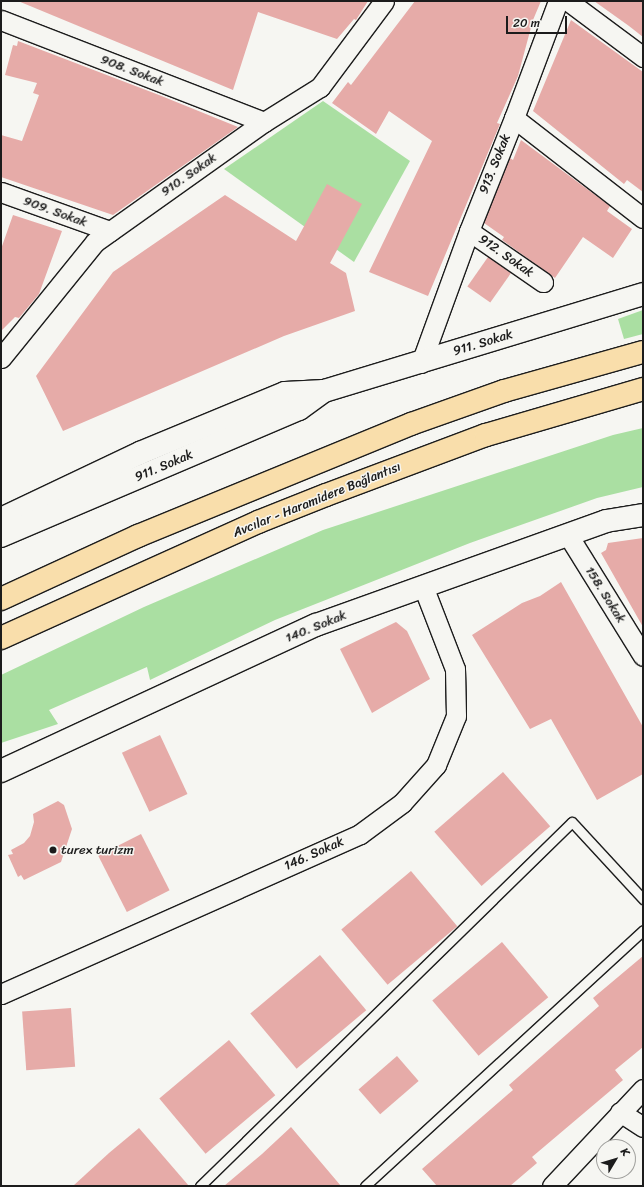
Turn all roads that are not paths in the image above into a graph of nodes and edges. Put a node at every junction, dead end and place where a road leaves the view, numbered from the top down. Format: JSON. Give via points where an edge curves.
{"nodes":[{"id":1,"x":384,"y":1,"type":"edge"},
{"id":2,"x":558,"y":1,"type":"edge"},
{"id":3,"x":568,"y":1,"type":"edge"},
{"id":4,"x":1,"y":20,"type":"edge"},
{"id":5,"x":643,"y":57,"type":"edge"},
{"id":6,"x":514,"y":118,"type":"junction"},
{"id":7,"x":264,"y":122,"type":"junction"},
{"id":8,"x":1,"y":192,"type":"edge"},
{"id":9,"x":643,"y":218,"type":"edge"},
{"id":10,"x":469,"y":231,"type":"junction"},
{"id":11,"x":110,"y":232,"type":"junction"},
{"id":12,"x":543,"y":282,"type":"dead end"},
{"id":13,"x":643,"y":294,"type":"edge"},
{"id":14,"x":643,"y":352,"type":"edge"},
{"id":15,"x":1,"y":358,"type":"edge"},
{"id":16,"x":421,"y":363,"type":"junction"},
{"id":17,"x":643,"y":389,"type":"edge"},
{"id":18,"x":324,"y":391,"type":"junction"},
{"id":19,"x":6,"y":515,"type":"edge"},
{"id":20,"x":643,"y":515,"type":"edge"},
{"id":21,"x":568,"y":535,"type":"junction"},
{"id":22,"x":1,"y":536,"type":"edge"},
{"id":23,"x":424,"y":586,"type":"junction"},
{"id":24,"x":1,"y":599,"type":"edge"},
{"id":25,"x":1,"y":638,"type":"edge"},
{"id":26,"x":643,"y":656,"type":"edge"},
{"id":27,"x":1,"y":771,"type":"edge"},
{"id":28,"x":643,"y":899,"type":"edge"},
{"id":29,"x":643,"y":930,"type":"edge"},
{"id":30,"x":1,"y":994,"type":"edge"},
{"id":31,"x":643,"y":1089,"type":"edge"},
{"id":32,"x":620,"y":1112,"type":"junction"},
{"id":33,"x":643,"y":1127,"type":"edge"},
{"id":34,"x":200,"y":1186,"type":"edge"},
{"id":35,"x":365,"y":1186,"type":"edge"},
{"id":36,"x":552,"y":1186,"type":"edge"}],
"edges":[{"from":1,"to":7,"type":"street","name":"910. Sokak","via":[[320,88]]},
{"from":2,"to":6,"type":"street"},
{"from":3,"to":5,"type":"street"},
{"from":4,"to":7,"type":"street","name":"908. Sokak"},
{"from":6,"to":9,"type":"street","name":"913. Sokak"},
{"from":6,"to":10,"type":"street","name":"913. Sokak"},
{"from":7,"to":11,"type":"street","name":"910. Sokak"},
{"from":8,"to":11,"type":"street","name":"909. Sokak"},
{"from":10,"to":12,"type":"street","name":"912. Sokak"},
{"from":10,"to":16,"type":"street","name":"913. Sokak"},
{"from":11,"to":15,"type":"street","name":"910. Sokak","via":[[95,242]]},
{"from":13,"to":16,"type":"street","name":"911. Sokak"},
{"from":14,"to":24,"type":"highway","via":[[504,391],[411,424],[138,536]]},
{"from":16,"to":18,"type":"street","name":"911. Sokak"},
{"from":17,"to":25,"type":"highway","name":"Avcılar - Haramidere Bağlantısı","via":[[486,435],[326,495],[236,532]]},
{"from":18,"to":19,"type":"street","name":"911. Sokak","via":[[285,393],[140,453]]},
{"from":18,"to":22,"type":"street","name":"911. Sokak","via":[[299,409]]},
{"from":20,"to":21,"type":"street","name":"140. Sokak","via":[[606,521]]},
{"from":21,"to":23,"type":"street","name":"140. Sokak"},
{"from":21,"to":26,"type":"street","name":"158. Sokak"},
{"from":23,"to":27,"type":"street","name":"140. Sokak","via":[[316,625]]},
{"from":23,"to":30,"type":"street","name":"146. Sokak","via":[[455,669],[456,716],[436,765],[402,803],[360,834]]},
{"from":28,"to":34,"type":"lane","via":[[572,822]]},
{"from":29,"to":35,"type":"lane"},
{"from":31,"to":32,"type":"street"},
{"from":32,"to":33,"type":"street"},
{"from":32,"to":36,"type":"street"}]}
